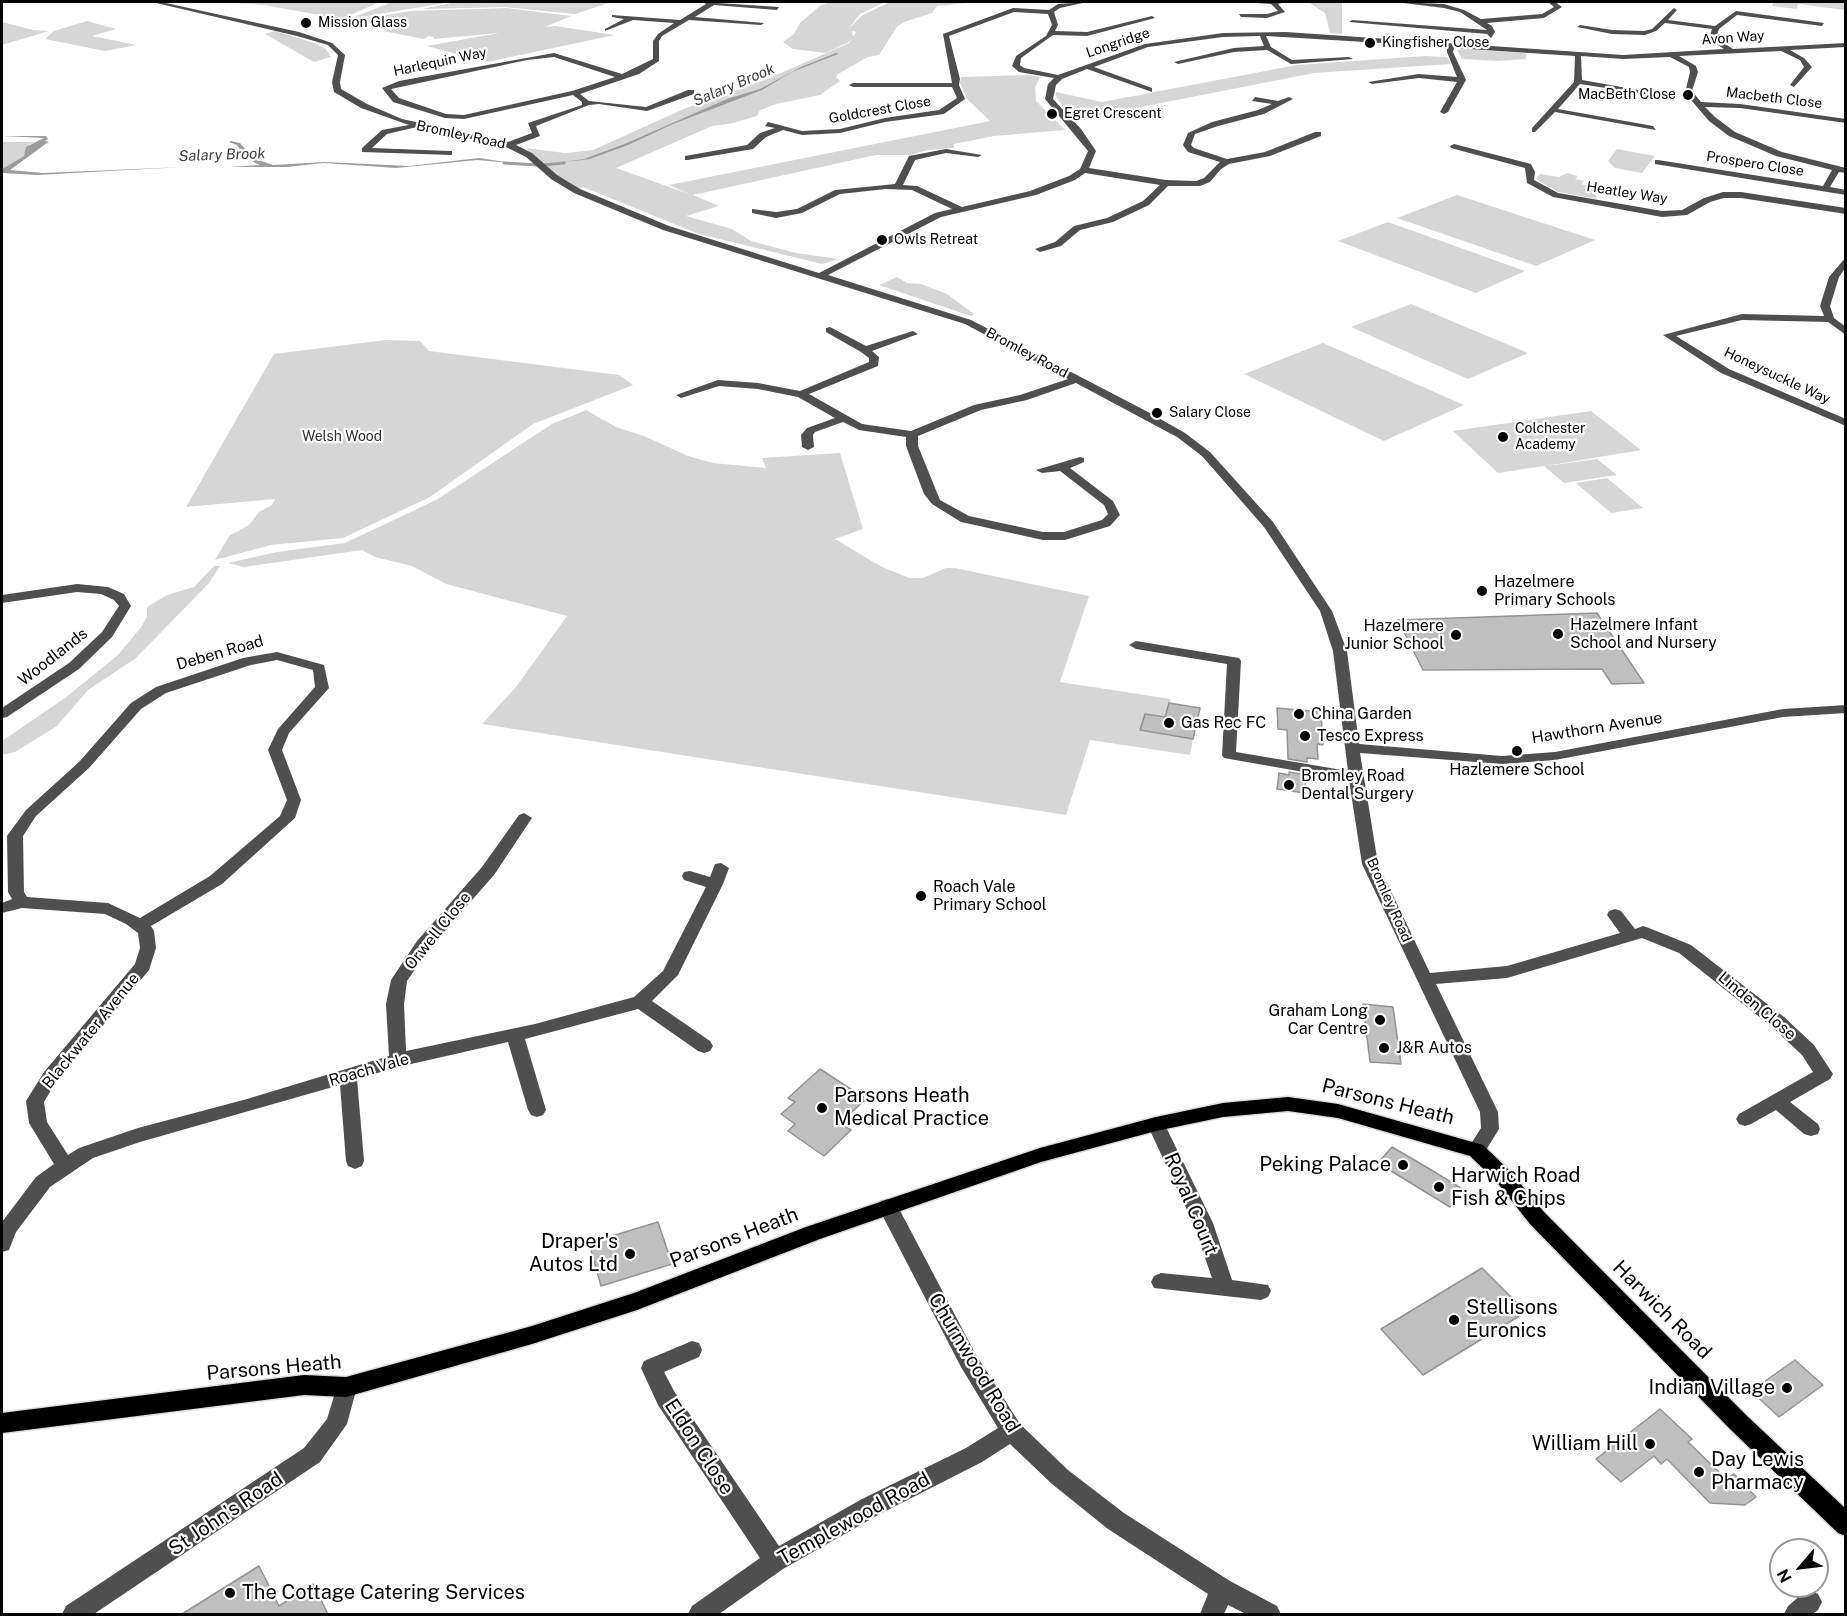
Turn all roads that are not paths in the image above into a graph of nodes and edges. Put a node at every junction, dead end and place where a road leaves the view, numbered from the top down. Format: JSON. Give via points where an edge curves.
{"nodes":[{"id":1,"x":155,"y":2,"type":"edge"},
{"id":2,"x":704,"y":2,"type":"edge"},
{"id":3,"x":714,"y":2,"type":"edge"},
{"id":4,"x":1084,"y":2,"type":"edge"},
{"id":5,"x":1243,"y":2,"type":"edge"},
{"id":6,"x":1283,"y":2,"type":"edge"},
{"id":7,"x":1398,"y":2,"type":"edge"},
{"id":8,"x":1551,"y":2,"type":"edge"},
{"id":9,"x":1274,"y":3,"type":"junction"},
{"id":10,"x":777,"y":8,"type":"dead end"},
{"id":11,"x":1674,"y":10,"type":"dead end"},
{"id":12,"x":1051,"y":12,"type":"junction"},
{"id":13,"x":1241,"y":15,"type":"dead end"},
{"id":14,"x":614,"y":16,"type":"dead end"},
{"id":15,"x":632,"y":17,"type":"junction"},
{"id":16,"x":1152,"y":18,"type":"dead end"},
{"id":17,"x":684,"y":20,"type":"junction"},
{"id":18,"x":1483,"y":21,"type":"junction"},
{"id":19,"x":1664,"y":21,"type":"junction"},
{"id":20,"x":761,"y":22,"type":"dead end"},
{"id":21,"x":1352,"y":22,"type":"dead end"},
{"id":22,"x":1822,"y":24,"type":"dead end"},
{"id":23,"x":1580,"y":27,"type":"dead end"},
{"id":24,"x":1716,"y":28,"type":"junction"},
{"id":25,"x":608,"y":30,"type":"dead end"},
{"id":26,"x":1492,"y":32,"type":"junction"},
{"id":27,"x":1052,"y":33,"type":"junction"},
{"id":28,"x":1262,"y":34,"type":"junction"},
{"id":29,"x":1451,"y":44,"type":"junction"},
{"id":30,"x":1845,"y":45,"type":"edge"},
{"id":31,"x":1488,"y":47,"type":"junction"},
{"id":32,"x":1779,"y":47,"type":"junction"},
{"id":33,"x":1268,"y":48,"type":"junction"},
{"id":34,"x":1730,"y":50,"type":"junction"},
{"id":35,"x":1578,"y":55,"type":"junction"},
{"id":36,"x":1672,"y":55,"type":"junction"},
{"id":37,"x":1623,"y":57,"type":"joint"},
{"id":38,"x":1349,"y":59,"type":"dead end"},
{"id":39,"x":1178,"y":62,"type":"dead end"},
{"id":40,"x":1291,"y":62,"type":"junction"},
{"id":41,"x":1279,"y":65,"type":"dead end"},
{"id":42,"x":1088,"y":67,"type":"junction"},
{"id":43,"x":623,"y":77,"type":"junction"},
{"id":44,"x":1059,"y":77,"type":"junction"},
{"id":45,"x":1394,"y":79,"type":"junction"},
{"id":46,"x":1462,"y":80,"type":"junction"},
{"id":47,"x":1372,"y":82,"type":"dead end"},
{"id":48,"x":1578,"y":82,"type":"junction"},
{"id":49,"x":955,"y":85,"type":"junction"},
{"id":50,"x":848,"y":86,"type":"dead end"},
{"id":51,"x":1403,"y":86,"type":"dead end"},
{"id":52,"x":1794,"y":86,"type":"dead end"},
{"id":53,"x":691,"y":92,"type":"dead end"},
{"id":54,"x":1135,"y":92,"type":"dead end"},
{"id":55,"x":574,"y":93,"type":"junction"},
{"id":56,"x":1657,"y":94,"type":"dead end"},
{"id":57,"x":1255,"y":99,"type":"dead end"},
{"id":58,"x":1289,"y":99,"type":"dead end"},
{"id":59,"x":587,"y":103,"type":"junction"},
{"id":60,"x":1277,"y":103,"type":"junction"},
{"id":61,"x":1699,"y":104,"type":"junction"},
{"id":62,"x":1554,"y":110,"type":"junction"},
{"id":63,"x":1444,"y":112,"type":"dead end"},
{"id":64,"x":1612,"y":112,"type":"dead end"},
{"id":65,"x":1605,"y":118,"type":"junction"},
{"id":66,"x":1845,"y":121,"type":"edge"},
{"id":67,"x":768,"y":124,"type":"dead end"},
{"id":68,"x":419,"y":126,"type":"junction"},
{"id":69,"x":782,"y":128,"type":"junction"},
{"id":70,"x":1653,"y":128,"type":"dead end"},
{"id":71,"x":1534,"y":130,"type":"dead end"},
{"id":72,"x":1317,"y":134,"type":"dead end"},
{"id":73,"x":509,"y":145,"type":"junction"},
{"id":74,"x":1454,"y":146,"type":"dead end"},
{"id":75,"x":449,"y":153,"type":"dead end"},
{"id":76,"x":978,"y":155,"type":"dead end"},
{"id":77,"x":688,"y":158,"type":"dead end"},
{"id":78,"x":1227,"y":162,"type":"junction"},
{"id":79,"x":1658,"y":162,"type":"dead end"},
{"id":80,"x":1084,"y":170,"type":"junction"},
{"id":81,"x":1841,"y":170,"type":"edge"},
{"id":82,"x":1167,"y":183,"type":"junction"},
{"id":83,"x":898,"y":186,"type":"junction"},
{"id":84,"x":1825,"y":189,"type":"junction"},
{"id":85,"x":1845,"y":193,"type":"edge"},
{"id":86,"x":959,"y":208,"type":"junction"},
{"id":87,"x":755,"y":211,"type":"dead end"},
{"id":88,"x":1845,"y":211,"type":"edge"},
{"id":89,"x":1040,"y":249,"type":"dead end"},
{"id":90,"x":1845,"y":261,"type":"edge"},
{"id":91,"x":819,"y":276,"type":"junction"},
{"id":92,"x":1830,"y":319,"type":"junction"},
{"id":93,"x":830,"y":330,"type":"dead end"},
{"id":94,"x":1845,"y":332,"type":"edge"},
{"id":95,"x":913,"y":334,"type":"dead end"},
{"id":96,"x":865,"y":350,"type":"junction"},
{"id":97,"x":1077,"y":379,"type":"junction"},
{"id":98,"x":681,"y":394,"type":"dead end"},
{"id":99,"x":801,"y":394,"type":"junction"},
{"id":100,"x":844,"y":418,"type":"junction"},
{"id":101,"x":1845,"y":423,"type":"edge"},
{"id":102,"x":912,"y":434,"type":"junction"},
{"id":103,"x":808,"y":447,"type":"dead end"},
{"id":104,"x":1080,"y":460,"type":"dead end"},
{"id":105,"x":1062,"y":466,"type":"junction"},
{"id":106,"x":1042,"y":471,"type":"dead end"},
{"id":107,"x":2,"y":599,"type":"edge"},
{"id":108,"x":1136,"y":645,"type":"dead end"},
{"id":109,"x":1845,"y":709,"type":"edge"},
{"id":110,"x":2,"y":714,"type":"edge"},
{"id":111,"x":1352,"y":748,"type":"junction"},
{"id":112,"x":1356,"y":777,"type":"junction"},
{"id":113,"x":524,"y":818,"type":"dead end"},
{"id":114,"x":690,"y":876,"type":"dead end"},
{"id":115,"x":22,"y":902,"type":"junction"},
{"id":116,"x":2,"y":908,"type":"edge"},
{"id":117,"x":1615,"y":915,"type":"dead end"},
{"id":118,"x":140,"y":925,"type":"junction"},
{"id":119,"x":1630,"y":935,"type":"junction"},
{"id":120,"x":1426,"y":979,"type":"junction"},
{"id":121,"x":640,"y":1002,"type":"junction"},
{"id":122,"x":516,"y":1035,"type":"junction"},
{"id":123,"x":704,"y":1046,"type":"dead end"},
{"id":124,"x":398,"y":1060,"type":"junction"},
{"id":125,"x":348,"y":1075,"type":"junction"},
{"id":126,"x":1778,"y":1102,"type":"junction"},
{"id":127,"x":537,"y":1110,"type":"dead end"},
{"id":128,"x":1745,"y":1119,"type":"dead end"},
{"id":129,"x":1156,"y":1124,"type":"junction"},
{"id":130,"x":1811,"y":1129,"type":"dead end"},
{"id":131,"x":1476,"y":1150,"type":"junction"},
{"id":132,"x":355,"y":1161,"type":"dead end"},
{"id":133,"x":66,"y":1167,"type":"junction"},
{"id":134,"x":888,"y":1207,"type":"junction"},
{"id":135,"x":2,"y":1244,"type":"edge"},
{"id":136,"x":1161,"y":1282,"type":"dead end"},
{"id":137,"x":1224,"y":1285,"type":"junction"},
{"id":138,"x":1261,"y":1291,"type":"dead end"},
{"id":139,"x":692,"y":1350,"type":"dead end"},
{"id":140,"x":346,"y":1387,"type":"junction"},
{"id":141,"x":2,"y":1423,"type":"edge"},
{"id":142,"x":1012,"y":1431,"type":"junction"},
{"id":143,"x":1845,"y":1525,"type":"edge"},
{"id":144,"x":775,"y":1561,"type":"junction"},
{"id":145,"x":1222,"y":1589,"type":"junction"},
{"id":146,"x":74,"y":1614,"type":"edge"},
{"id":147,"x":700,"y":1614,"type":"edge"},
{"id":148,"x":1212,"y":1614,"type":"edge"},
{"id":149,"x":1269,"y":1614,"type":"edge"}],
"edges":[{"from":1,"to":68,"type":"street","name":"Bromley Road","via":[[330,44],[342,55],[335,86],[340,93],[385,116]]},
{"from":2,"to":3,"type":"street"},
{"from":3,"to":10,"type":"street"},
{"from":3,"to":17,"type":"street"},
{"from":4,"to":12,"type":"street","via":[[1058,6]]},
{"from":5,"to":9,"type":"street"},
{"from":6,"to":9,"type":"street"},
{"from":7,"to":18,"type":"street","via":[[1444,6]]},
{"from":8,"to":18,"type":"street","via":[[1559,7],[1544,16]]},
{"from":9,"to":13,"type":"street","via":[[1282,12]]},
{"from":11,"to":19,"type":"street"},
{"from":12,"to":27,"type":"street","via":[[1055,25]]},
{"from":12,"to":49,"type":"street","name":"Goldcrest Close","via":[[1013,10],[945,34]]},
{"from":14,"to":15,"type":"street"},
{"from":15,"to":17,"type":"street"},
{"from":15,"to":25,"type":"street"},
{"from":16,"to":27,"type":"street","via":[[1087,34]]},
{"from":17,"to":20,"type":"street"},
{"from":17,"to":43,"type":"street","via":[[656,41],[657,60]]},
{"from":18,"to":26,"type":"street"},
{"from":19,"to":23,"type":"street","via":[[1654,30],[1631,34]]},
{"from":19,"to":24,"type":"street"},
{"from":21,"to":26,"type":"street"},
{"from":22,"to":24,"type":"street","via":[[1736,13]]},
{"from":24,"to":34,"type":"street","via":[[1712,39]]},
{"from":26,"to":31,"type":"street"},
{"from":27,"to":44,"type":"street","via":[[1018,57],[1016,66]]},
{"from":28,"to":29,"type":"street","name":"Longridge"},
{"from":28,"to":33,"type":"street"},
{"from":28,"to":42,"type":"street","name":"Longridge","via":[[1147,45]]},
{"from":29,"to":31,"type":"street","name":"Longridge"},
{"from":29,"to":46,"type":"street","via":[[1450,52]]},
{"from":30,"to":32,"type":"street","name":"Avon Way"},
{"from":31,"to":35,"type":"street","name":"Longridge"},
{"from":32,"to":34,"type":"street","name":"Avon Way"},
{"from":32,"to":52,"type":"street","via":[[1802,59],[1808,67]]},
{"from":33,"to":39,"type":"street","via":[[1234,50]]},
{"from":33,"to":40,"type":"street"},
{"from":34,"to":36,"type":"street","name":"Avon Way"},
{"from":35,"to":37,"type":"street","name":"Longridge"},
{"from":35,"to":48,"type":"street"},
{"from":36,"to":37,"type":"street","name":"Avon Way"},
{"from":36,"to":61,"type":"street","via":[[1692,66],[1688,91]]},
{"from":38,"to":40,"type":"street"},
{"from":40,"to":41,"type":"street"},
{"from":42,"to":44,"type":"street","name":"Longridge"},
{"from":42,"to":54,"type":"street","via":[[1153,89]]},
{"from":43,"to":55,"type":"street"},
{"from":43,"to":55,"type":"street","name":"Harlequin Way","via":[[554,55],[386,88],[396,100],[445,116],[464,117]]},
{"from":44,"to":80,"type":"street","via":[[1052,84],[1049,99],[1092,151]]},
{"from":45,"to":46,"type":"street","via":[[1419,76]]},
{"from":45,"to":47,"type":"street"},
{"from":45,"to":51,"type":"street"},
{"from":46,"to":63,"type":"street"},
{"from":48,"to":56,"type":"street"},
{"from":48,"to":62,"type":"street"},
{"from":49,"to":50,"type":"street"},
{"from":49,"to":69,"type":"street","name":"Goldcrest Close","via":[[961,99],[941,112],[840,131],[802,134]]},
{"from":53,"to":59,"type":"street","via":[[647,110]]},
{"from":55,"to":59,"type":"street"},
{"from":57,"to":60,"type":"street"},
{"from":58,"to":60,"type":"street"},
{"from":59,"to":73,"type":"street","via":[[531,125],[537,134]]},
{"from":60,"to":78,"type":"street","via":[[1253,115],[1200,128],[1188,139],[1191,150]]},
{"from":61,"to":66,"type":"street","name":"Macbeth Close"},
{"from":61,"to":81,"type":"street","via":[[1732,134],[1752,145]]},
{"from":62,"to":65,"type":"street"},
{"from":62,"to":71,"type":"street"},
{"from":64,"to":65,"type":"street"},
{"from":65,"to":70,"type":"street"},
{"from":67,"to":69,"type":"street","name":"Goldcrest Close"},
{"from":68,"to":73,"type":"street","name":"Bromley Road"},
{"from":68,"to":75,"type":"street","via":[[385,132],[365,150]]},
{"from":69,"to":77,"type":"street","via":[[763,135],[750,147]]},
{"from":72,"to":78,"type":"street","via":[[1267,153]]},
{"from":73,"to":91,"type":"street","name":"Bromley Road","via":[[529,155],[561,182],[608,204],[714,245]]},
{"from":74,"to":88,"type":"street","name":"Heatley Way","via":[[1528,166],[1532,172],[1530,181],[1556,195],[1662,214],[1684,213],[1723,195]]},
{"from":76,"to":83,"type":"street","via":[[946,151],[912,158]]},
{"from":78,"to":82,"type":"street","via":[[1204,182]]},
{"from":79,"to":84,"type":"street","name":"Prospero Close"},
{"from":80,"to":82,"type":"street"},
{"from":80,"to":86,"type":"street","via":[[1033,193]]},
{"from":81,"to":84,"type":"street","name":"Prospero Close"},
{"from":82,"to":89,"type":"street","via":[[1146,203],[1110,220],[1077,228],[1058,244]]},
{"from":83,"to":86,"type":"street"},
{"from":83,"to":87,"type":"street","via":[[838,192],[774,218]]},
{"from":84,"to":85,"type":"street"},
{"from":86,"to":91,"type":"street"},
{"from":90,"to":92,"type":"street","via":[[1828,290],[1825,306]]},
{"from":91,"to":97,"type":"street","name":"Bromley Road","via":[[952,315]]},
{"from":92,"to":94,"type":"street"},
{"from":92,"to":101,"type":"street","name":"Honeysuckle Way","via":[[1742,316],[1668,335],[1725,371]]},
{"from":93,"to":96,"type":"street"},
{"from":95,"to":96,"type":"street"},
{"from":96,"to":99,"type":"street","via":[[874,357],[874,364]]},
{"from":97,"to":102,"type":"street","via":[[1023,398],[978,407]]},
{"from":97,"to":111,"type":"street","name":"Bromley Road","via":[[1194,444],[1227,475],[1269,525],[1329,621],[1340,651]]},
{"from":98,"to":99,"type":"street","via":[[718,383]]},
{"from":99,"to":100,"type":"street"},
{"from":100,"to":102,"type":"street","via":[[859,427]]},
{"from":100,"to":103,"type":"street","via":[[811,430],[807,435]]},
{"from":102,"to":105,"type":"street","via":[[912,446],[936,502],[965,519],[999,528],[1065,536],[1106,523],[1114,515],[1109,503]]},
{"from":104,"to":105,"type":"street"},
{"from":105,"to":106,"type":"street"},
{"from":107,"to":110,"type":"street","name":"Woodlands","via":[[77,588],[104,590],[119,597],[125,606],[107,634],[74,666]]},
{"from":108,"to":112,"type":"street","via":[[1234,661],[1229,755]]},
{"from":109,"to":111,"type":"street","name":"Hawthorn Avenue","via":[[1783,713],[1555,756],[1502,760]]},
{"from":111,"to":112,"type":"street","name":"Bromley Road"},
{"from":112,"to":120,"type":"street","name":"Bromley Road","via":[[1370,864]]},
{"from":113,"to":124,"type":"street","name":"Orwell Close","via":[[488,871],[423,945],[399,980],[395,1004]]},
{"from":114,"to":121,"type":"street","name":"Roach Vale","via":[[718,876],[669,975]]},
{"from":115,"to":116,"type":"street"},
{"from":115,"to":118,"type":"street","via":[[108,909]]},
{"from":115,"to":118,"type":"street","name":"Deben Road","via":[[16,892],[15,836],[31,813],[84,765],[136,706],[161,690],[248,661],[277,656],[318,668],[322,688],[283,732],[275,750],[294,800],[286,818],[216,880]]},
{"from":117,"to":119,"type":"street"},
{"from":118,"to":133,"type":"street","name":"Blackwater Avenue","via":[[146,931],[148,948],[143,966],[50,1077],[35,1101],[38,1124]]},
{"from":119,"to":120,"type":"street","name":"Linden Close","via":[[1507,972]]},
{"from":119,"to":126,"type":"street","name":"Linden Close","via":[[1643,932],[1685,949],[1808,1050],[1824,1074]]},
{"from":120,"to":131,"type":"street","name":"Bromley Road","via":[[1489,1112],[1490,1129]]},
{"from":121,"to":122,"type":"street","name":"Roach Vale"},
{"from":121,"to":123,"type":"street"},
{"from":122,"to":124,"type":"street","name":"Roach Vale"},
{"from":122,"to":127,"type":"street"},
{"from":124,"to":125,"type":"street","name":"Roach Vale"},
{"from":125,"to":132,"type":"street"},
{"from":125,"to":133,"type":"street","name":"Roach Vale","via":[[138,1135],[86,1153]]},
{"from":126,"to":128,"type":"street","name":"Linden Close"},
{"from":126,"to":130,"type":"street"},
{"from":129,"to":131,"type":"main road","name":"Parsons Heath","via":[[1223,1110],[1288,1104],[1338,1111]]},
{"from":129,"to":134,"type":"main road","name":"Parsons Heath","via":[[1040,1155]]},
{"from":129,"to":137,"type":"street","name":"Royal Court","via":[[1203,1223]]},
{"from":131,"to":143,"type":"main road","name":"Harwich Road","via":[[1537,1218]]},
{"from":133,"to":135,"type":"street","name":"Roach Vale","via":[[43,1182],[8,1228]]},
{"from":134,"to":140,"type":"main road","name":"Parsons Heath","via":[[622,1306]]},
{"from":134,"to":142,"type":"street","name":"Churnwood Road","via":[[968,1360]]},
{"from":136,"to":137,"type":"street"},
{"from":137,"to":138,"type":"street"},
{"from":139,"to":144,"type":"street","name":"Eldon Close","via":[[651,1368],[666,1398]]},
{"from":140,"to":141,"type":"main road","name":"Parsons Heath","via":[[304,1385]]},
{"from":140,"to":146,"type":"street","name":"St John's Road","via":[[336,1424],[312,1455]]},
{"from":142,"to":144,"type":"street","name":"Templewood Road"},
{"from":142,"to":145,"type":"street","name":"Churnwood Road","via":[[1060,1477],[1116,1521]]},
{"from":144,"to":147,"type":"street","name":"Templewood Road"},
{"from":145,"to":148,"type":"street"},
{"from":145,"to":149,"type":"street","name":"Churnwood Road"}]}
